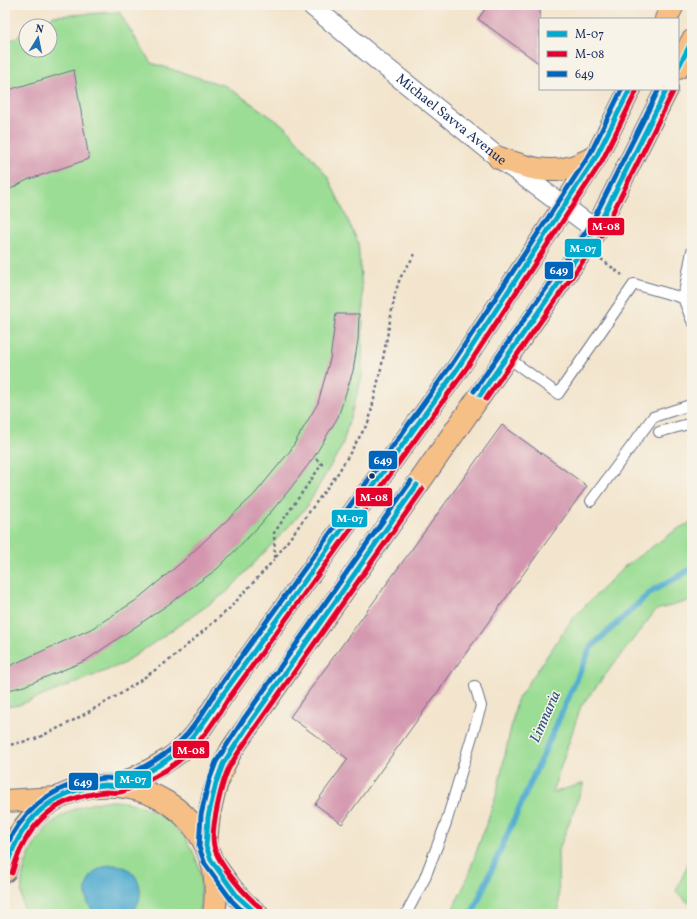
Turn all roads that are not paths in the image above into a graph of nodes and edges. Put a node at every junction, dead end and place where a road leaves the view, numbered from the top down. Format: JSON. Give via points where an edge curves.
{"nodes":[{"id":1,"x":311,"y":5,"type":"edge"},
{"id":2,"x":673,"y":5,"type":"edge"},
{"id":3,"x":666,"y":18,"type":"edge"},
{"id":4,"x":692,"y":41,"type":"edge"},
{"id":5,"x":679,"y":66,"type":"edge"},
{"id":6,"x":630,"y":90,"type":"edge"},
{"id":7,"x":666,"y":90,"type":"edge"},
{"id":8,"x":596,"y":157,"type":"junction"},
{"id":9,"x":499,"y":158,"type":"junction"},
{"id":10,"x":564,"y":205,"type":"junction"},
{"id":11,"x":590,"y":238,"type":"junction"},
{"id":12,"x":692,"y":251,"type":"edge"},
{"id":13,"x":687,"y":300,"type":"edge"},
{"id":14,"x":692,"y":321,"type":"edge"},
{"id":15,"x":507,"y":357,"type":"junction"},
{"id":16,"x":692,"y":403,"type":"edge"},
{"id":17,"x":692,"y":423,"type":"edge"},
{"id":18,"x":659,"y":432,"type":"dead end"},
{"id":19,"x":591,"y":501,"type":"dead end"},
{"id":20,"x":475,"y":686,"type":"dead end"},
{"id":21,"x":119,"y":786,"type":"junction"},
{"id":22,"x":57,"y":798,"type":"junction"},
{"id":23,"x":5,"y":801,"type":"edge"},
{"id":24,"x":209,"y":853,"type":"junction"},
{"id":25,"x":5,"y":871,"type":"edge"},
{"id":26,"x":214,"y":914,"type":"edge"},
{"id":27,"x":257,"y":914,"type":"edge"},
{"id":28,"x":406,"y":914,"type":"edge"}],
"edges":[{"from":1,"to":9,"type":"street","name":"Michael Savva Avenue"},
{"from":2,"to":3,"type":"main road"},
{"from":4,"to":5,"type":"main road"},
{"from":6,"to":8,"type":"main road"},
{"from":7,"to":11,"type":"main road"},
{"from":8,"to":9,"type":"main road","via":[[572,167],[554,170],[537,170]]},
{"from":8,"to":10,"type":"main road"},
{"from":9,"to":10,"type":"street","name":"Michael Savva Avenue"},
{"from":10,"to":11,"type":"street","name":"Michael Savva Avenue"},
{"from":10,"to":21,"type":"main road","via":[[458,368],[192,739],[167,761]]},
{"from":11,"to":15,"type":"main road"},
{"from":12,"to":13,"type":"lane"},
{"from":13,"to":14,"type":"lane"},
{"from":13,"to":15,"type":"lane","via":[[634,284],[558,394]]},
{"from":15,"to":24,"type":"main road","via":[[223,764],[208,817]]},
{"from":16,"to":19,"type":"lane","via":[[654,417]]},
{"from":17,"to":18,"type":"lane"},
{"from":20,"to":28,"type":"lane","via":[[481,706],[448,815],[424,880]]},
{"from":21,"to":22,"type":"main road","via":[[87,788]]},
{"from":21,"to":24,"type":"main road","via":[[145,792],[178,810],[193,825]]},
{"from":22,"to":23,"type":"main road"},
{"from":22,"to":25,"type":"main road","via":[[32,818],[22,831],[13,845]]},
{"from":24,"to":26,"type":"main road","via":[[216,887]]},
{"from":24,"to":27,"type":"main road","via":[[237,896]]}]}
